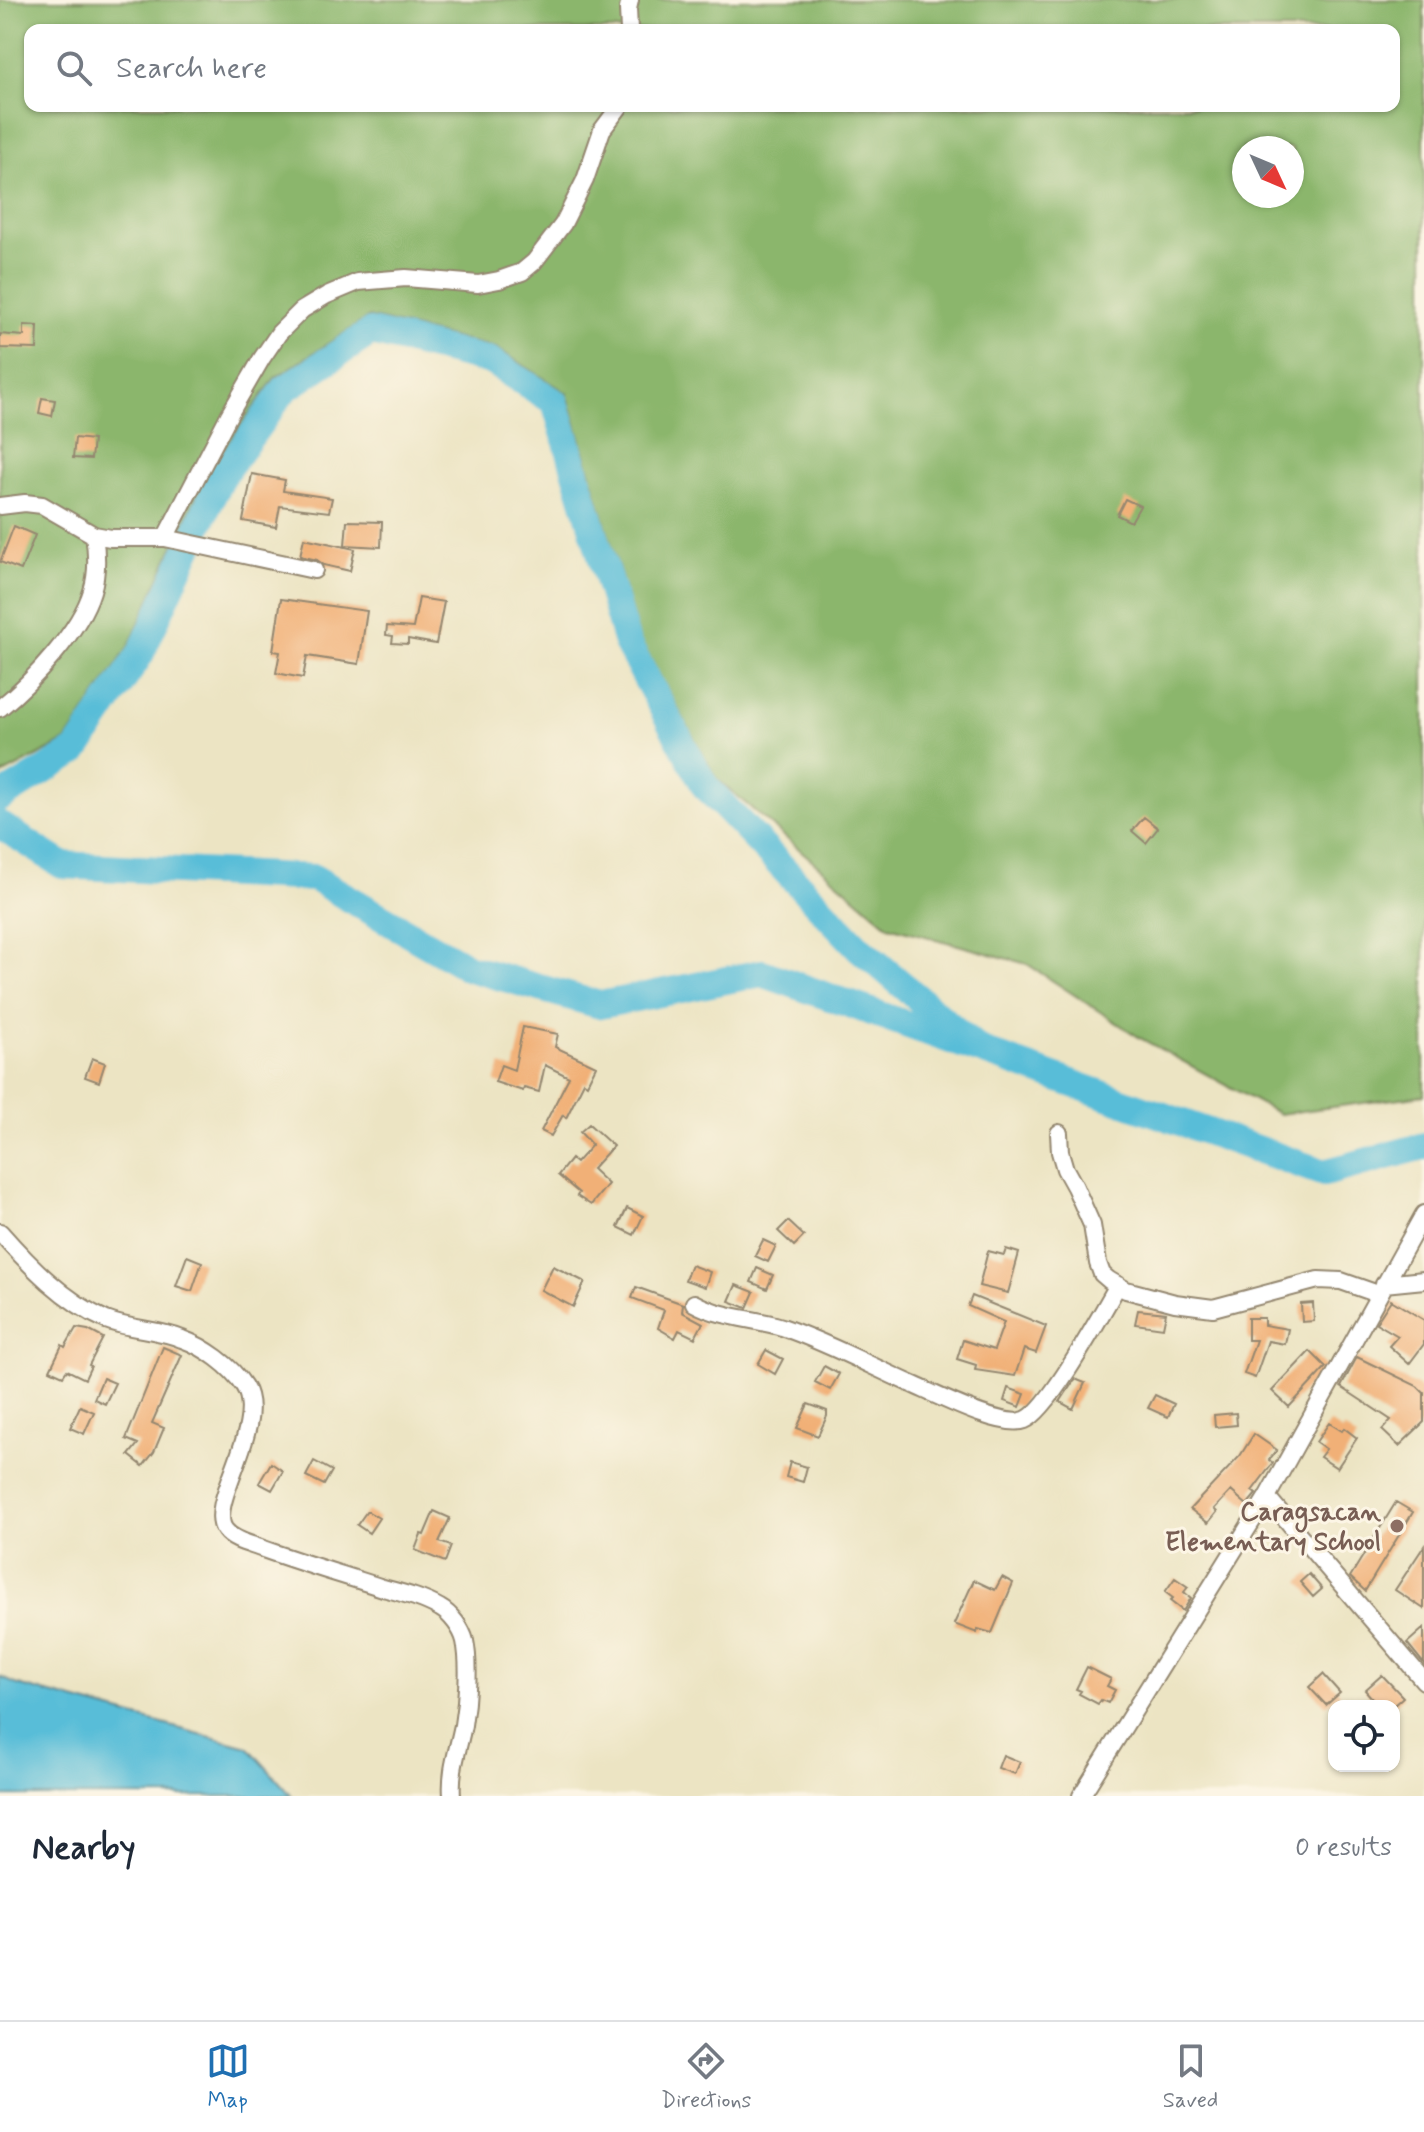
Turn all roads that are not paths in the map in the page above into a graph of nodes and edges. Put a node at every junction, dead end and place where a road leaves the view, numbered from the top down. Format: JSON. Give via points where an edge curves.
{"nodes":[{"id":1,"x":630,"y":0,"type":"edge"},
{"id":2,"x":629,"y":24,"type":"edge"},
{"id":3,"x":616,"y":112,"type":"edge"},
{"id":4,"x":0,"y":506,"type":"edge"},
{"id":5,"x":94,"y":535,"type":"junction"},
{"id":6,"x":165,"y":538,"type":"junction"},
{"id":7,"x":314,"y":570,"type":"dead end"},
{"id":8,"x":0,"y":708,"type":"edge"},
{"id":9,"x":1059,"y":1133,"type":"dead end"},
{"id":10,"x":1424,"y":1214,"type":"edge"},
{"id":11,"x":0,"y":1232,"type":"edge"},
{"id":12,"x":1424,"y":1280,"type":"edge"},
{"id":13,"x":1118,"y":1285,"type":"junction"},
{"id":14,"x":1381,"y":1289,"type":"junction"},
{"id":15,"x":694,"y":1303,"type":"dead end"},
{"id":16,"x":1267,"y":1497,"type":"junction"},
{"id":17,"x":1424,"y":1681,"type":"edge"},
{"id":18,"x":452,"y":1796,"type":"edge"},
{"id":19,"x":1081,"y":1796,"type":"edge"}],
"edges":[{"from":1,"to":2,"type":"street"},
{"from":3,"to":6,"type":"street","via":[[602,130],[563,224],[522,272],[478,284],[406,278],[358,282],[302,310],[279,333],[229,415]]},
{"from":4,"to":5,"type":"street","via":[[42,505]]},
{"from":5,"to":6,"type":"street"},
{"from":5,"to":8,"type":"street","via":[[97,569],[82,615],[24,688]]},
{"from":6,"to":7,"type":"street"},
{"from":9,"to":13,"type":"street","via":[[1065,1169],[1092,1225],[1102,1274]]},
{"from":10,"to":14,"type":"street"},
{"from":11,"to":18,"type":"street","via":[[80,1306],[138,1330],[181,1338],[221,1361],[239,1379],[247,1390],[250,1418],[221,1519],[233,1537],[442,1608],[457,1624],[465,1638],[467,1665],[463,1723],[450,1776]]},
{"from":12,"to":14,"type":"street"},
{"from":13,"to":14,"type":"street","via":[[1175,1303],[1213,1308],[1318,1280]]},
{"from":13,"to":15,"type":"street","via":[[1075,1359],[1038,1410],[1018,1423],[956,1404],[782,1327]]},
{"from":14,"to":16,"type":"street"},
{"from":16,"to":17,"type":"street"},
{"from":16,"to":19,"type":"street"}]}
